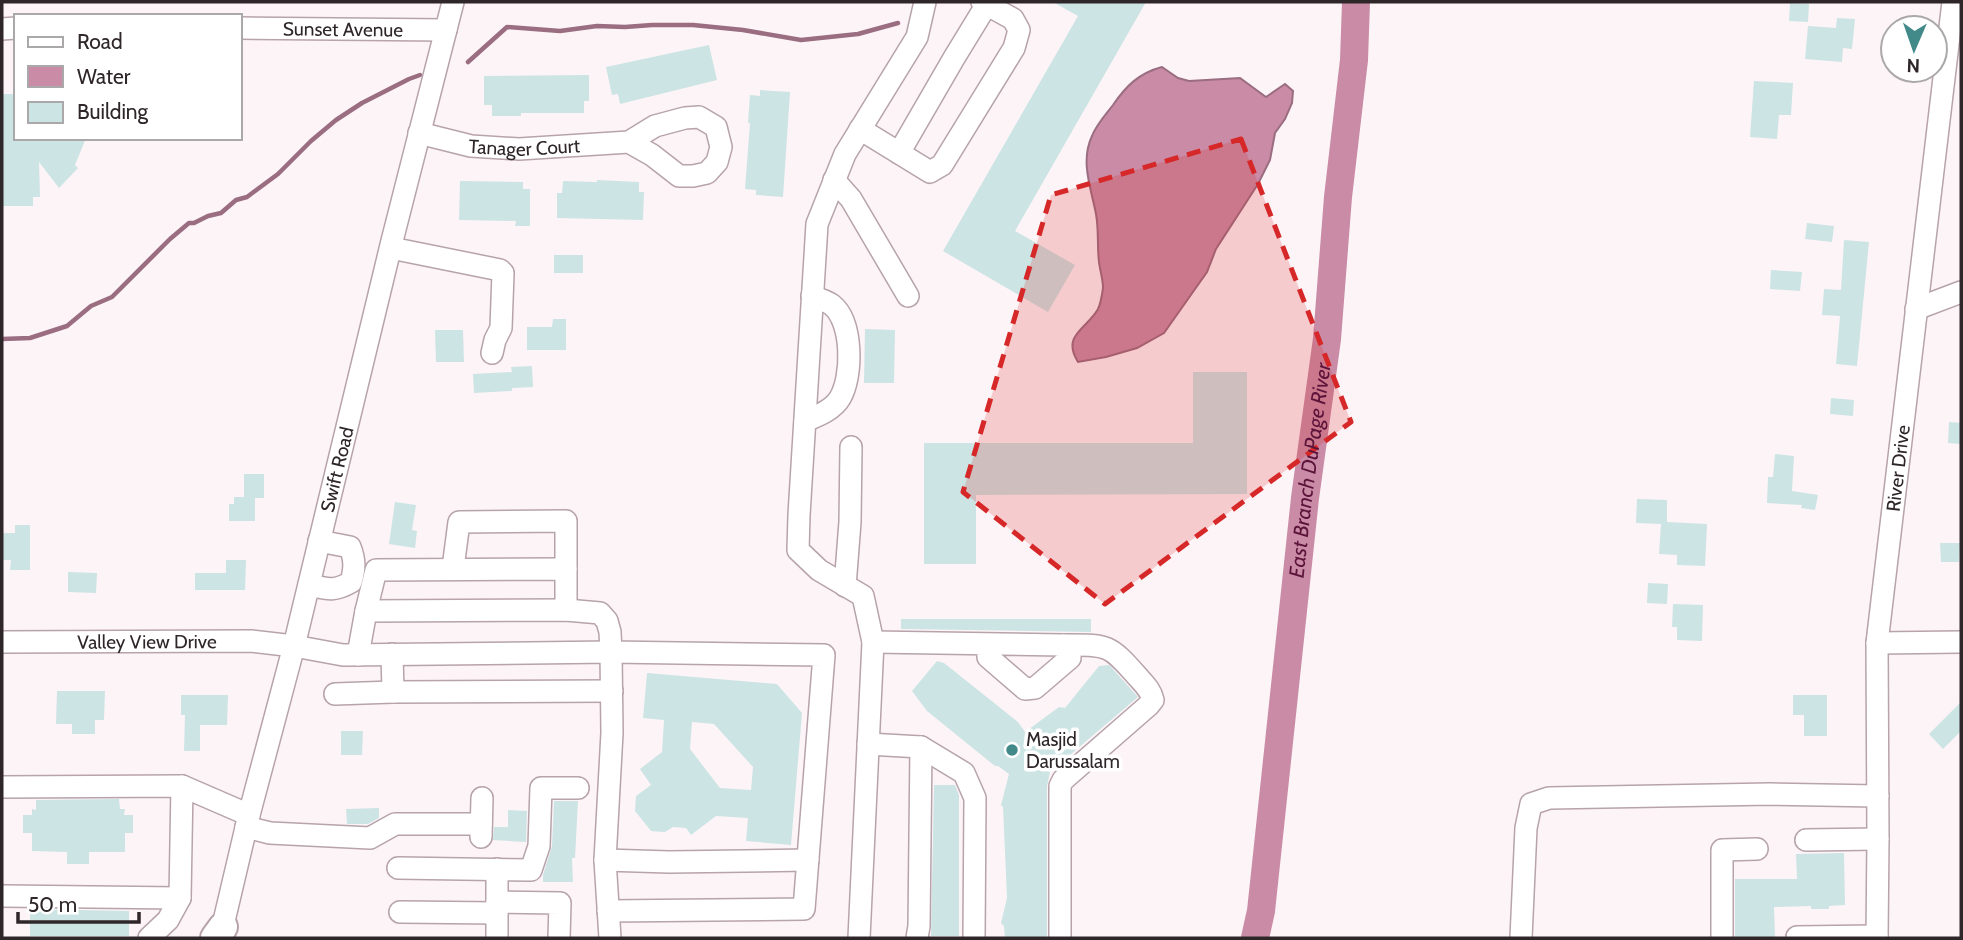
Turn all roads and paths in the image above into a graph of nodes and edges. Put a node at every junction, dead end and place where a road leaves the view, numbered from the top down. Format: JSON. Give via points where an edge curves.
{"nodes":[{"id":1,"x":453,"y":2,"type":"edge"},
{"id":2,"x":925,"y":2,"type":"edge"},
{"id":3,"x":1953,"y":2,"type":"edge"},
{"id":4,"x":985,"y":3,"type":"edge"},
{"id":5,"x":242,"y":28,"type":"edge"},
{"id":6,"x":446,"y":30,"type":"junction"},
{"id":7,"x":860,"y":129,"type":"junction"},
{"id":8,"x":419,"y":133,"type":"junction"},
{"id":9,"x":629,"y":142,"type":"dead end"},
{"id":10,"x":899,"y":153,"type":"junction"},
{"id":11,"x":834,"y":180,"type":"junction"},
{"id":12,"x":391,"y":248,"type":"junction"},
{"id":13,"x":1961,"y":292,"type":"edge"},
{"id":14,"x":812,"y":296,"type":"junction"},
{"id":15,"x":908,"y":296,"type":"dead end"},
{"id":16,"x":1916,"y":309,"type":"junction"},
{"id":17,"x":492,"y":353,"type":"dead end"},
{"id":18,"x":804,"y":421,"type":"junction"},
{"id":19,"x":851,"y":447,"type":"dead end"},
{"id":20,"x":319,"y":541,"type":"junction"},
{"id":21,"x":453,"y":568,"type":"junction"},
{"id":22,"x":566,"y":569,"type":"junction"},
{"id":23,"x":309,"y":584,"type":"junction"},
{"id":24,"x":845,"y":586,"type":"junction"},
{"id":25,"x":566,"y":610,"type":"junction"},
{"id":26,"x":366,"y":611,"type":"junction"},
{"id":27,"x":2,"y":642,"type":"edge"},
{"id":28,"x":873,"y":642,"type":"junction"},
{"id":29,"x":1961,"y":642,"type":"edge"},
{"id":30,"x":1877,"y":643,"type":"junction"},
{"id":31,"x":988,"y":644,"type":"junction"},
{"id":32,"x":1063,"y":645,"type":"junction"},
{"id":33,"x":294,"y":646,"type":"junction"},
{"id":34,"x":611,"y":652,"type":"junction"},
{"id":35,"x":392,"y":654,"type":"junction"},
{"id":36,"x":358,"y":655,"type":"junction"},
{"id":37,"x":612,"y":691,"type":"junction"},
{"id":38,"x":393,"y":692,"type":"junction"},
{"id":39,"x":334,"y":694,"type":"dead end"},
{"id":40,"x":868,"y":744,"type":"junction"},
{"id":41,"x":921,"y":747,"type":"junction"},
{"id":42,"x":182,"y":786,"type":"junction"},
{"id":43,"x":2,"y":787,"type":"edge"},
{"id":44,"x":578,"y":788,"type":"dead end"},
{"id":45,"x":1878,"y":796,"type":"junction"},
{"id":46,"x":482,"y":798,"type":"dead end"},
{"id":47,"x":248,"y":821,"type":"junction"},
{"id":48,"x":1878,"y":839,"type":"junction"},
{"id":49,"x":1807,"y":840,"type":"dead end"},
{"id":50,"x":1757,"y":849,"type":"dead end"},
{"id":51,"x":605,"y":860,"type":"junction"},
{"id":52,"x":808,"y":860,"type":"junction"},
{"id":53,"x":398,"y":868,"type":"dead end"},
{"id":54,"x":498,"y":869,"type":"junction"},
{"id":55,"x":2,"y":896,"type":"edge"},
{"id":56,"x":180,"y":898,"type":"junction"},
{"id":57,"x":497,"y":908,"type":"junction"},
{"id":58,"x":608,"y":911,"type":"junction"},
{"id":59,"x":400,"y":912,"type":"dead end"},
{"id":60,"x":221,"y":935,"type":"edge"},
{"id":61,"x":1797,"y":937,"type":"edge"},
{"id":62,"x":1877,"y":937,"type":"edge"},
{"id":63,"x":149,"y":938,"type":"edge"},
{"id":64,"x":497,"y":938,"type":"edge"},
{"id":65,"x":559,"y":938,"type":"edge"},
{"id":66,"x":610,"y":938,"type":"edge"},
{"id":67,"x":859,"y":938,"type":"edge"},
{"id":68,"x":874,"y":938,"type":"edge"},
{"id":69,"x":917,"y":938,"type":"edge"},
{"id":70,"x":974,"y":938,"type":"edge"},
{"id":71,"x":1060,"y":938,"type":"edge"},
{"id":72,"x":1521,"y":938,"type":"edge"},
{"id":73,"x":1722,"y":938,"type":"edge"}],
"edges":[{"from":1,"to":6,"type":"street","name":"Swift Road"},
{"from":2,"to":7,"type":"street","via":[[917,37]]},
{"from":3,"to":16,"type":"street","name":"River Drive"},
{"from":4,"to":10,"type":"street"},
{"from":4,"to":10,"type":"street","via":[[1013,19],[1019,30],[1014,48],[942,165],[930,172]]},
{"from":5,"to":6,"type":"street","name":"Sunset Avenue"},
{"from":6,"to":8,"type":"street","name":"Swift Road"},
{"from":7,"to":10,"type":"street"},
{"from":7,"to":11,"type":"street"},
{"from":8,"to":9,"type":"street","name":"Tanager Court","via":[[471,146],[519,149]]},
{"from":8,"to":12,"type":"street","name":"Swift Road"},
{"from":11,"to":14,"type":"street","via":[[817,224]]},
{"from":11,"to":15,"type":"street","via":[[851,199]]},
{"from":12,"to":17,"type":"street","via":[[503,273],[501,328]]},
{"from":12,"to":20,"type":"street","name":"Swift Road"},
{"from":13,"to":16,"type":"street"},
{"from":14,"to":18,"type":"street"},
{"from":14,"to":18,"type":"street","via":[[831,304],[841,316],[847,336],[847,379],[839,399],[826,412]]},
{"from":16,"to":30,"type":"street","name":"River Drive"},
{"from":18,"to":24,"type":"street","via":[[798,550]]},
{"from":19,"to":24,"type":"street"},
{"from":20,"to":23,"type":"street","name":"Swift Road"},
{"from":20,"to":23,"type":"street","via":[[350,547],[354,571],[351,582],[339,589]]},
{"from":21,"to":22,"type":"street"},
{"from":21,"to":22,"type":"street","via":[[459,522],[566,521]]},
{"from":21,"to":26,"type":"street","via":[[376,570]]},
{"from":22,"to":25,"type":"street"},
{"from":23,"to":33,"type":"street","name":"Swift Road"},
{"from":24,"to":28,"type":"street","via":[[863,596]]},
{"from":25,"to":26,"type":"street"},
{"from":25,"to":34,"type":"street","via":[[600,613],[607,621]]},
{"from":26,"to":36,"type":"street"},
{"from":27,"to":33,"type":"street","name":"Valley View Drive","via":[[251,641]]},
{"from":28,"to":31,"type":"street"},
{"from":28,"to":40,"type":"street"},
{"from":29,"to":30,"type":"street"},
{"from":30,"to":45,"type":"street","name":"River Drive"},
{"from":31,"to":32,"type":"street"},
{"from":31,"to":32,"type":"street","via":[[988,657],[1025,689],[1035,688],[1070,658],[1070,650]]},
{"from":32,"to":71,"type":"street","via":[[1095,645],[1116,652],[1153,700],[1060,786]]},
{"from":33,"to":36,"type":"street","name":"Valley View Drive"},
{"from":33,"to":47,"type":"street","name":"Swift Road"},
{"from":34,"to":35,"type":"street","name":"Valley View Drive"},
{"from":34,"to":37,"type":"street"},
{"from":34,"to":52,"type":"street","name":"Valley View Drive","via":[[824,655]]},
{"from":35,"to":36,"type":"street","name":"Valley View Drive"},
{"from":35,"to":38,"type":"street"},
{"from":37,"to":38,"type":"street"},
{"from":37,"to":51,"type":"street"},
{"from":38,"to":39,"type":"street"},
{"from":40,"to":41,"type":"street"},
{"from":40,"to":67,"type":"street"},
{"from":41,"to":69,"type":"street"},
{"from":41,"to":70,"type":"street","via":[[964,773],[975,798]]},
{"from":42,"to":43,"type":"street"},
{"from":42,"to":47,"type":"street"},
{"from":42,"to":56,"type":"street"},
{"from":44,"to":54,"type":"street","via":[[541,788],[539,846],[531,870]]},
{"from":45,"to":48,"type":"street","name":"River Drive"},
{"from":45,"to":72,"type":"street","via":[[1549,797],[1531,804]]},
{"from":46,"to":47,"type":"street","via":[[481,830],[395,824],[370,838],[270,833]]},
{"from":47,"to":60,"type":"street","name":"Swift Road"},
{"from":48,"to":49,"type":"street"},
{"from":48,"to":62,"type":"street","name":"River Drive"},
{"from":50,"to":73,"type":"street","via":[[1722,850]]},
{"from":51,"to":52,"type":"street"},
{"from":51,"to":58,"type":"street"},
{"from":52,"to":58,"type":"street","via":[[804,909]]},
{"from":53,"to":54,"type":"street"},
{"from":54,"to":57,"type":"street"},
{"from":55,"to":56,"type":"street"},
{"from":56,"to":63,"type":"street","via":[[168,920]]},
{"from":57,"to":59,"type":"street"},
{"from":57,"to":64,"type":"street"},
{"from":57,"to":65,"type":"street","via":[[560,904]]},
{"from":58,"to":66,"type":"street"},
{"from":61,"to":62,"type":"street"},
{"from":67,"to":68,"type":"street"}]}
